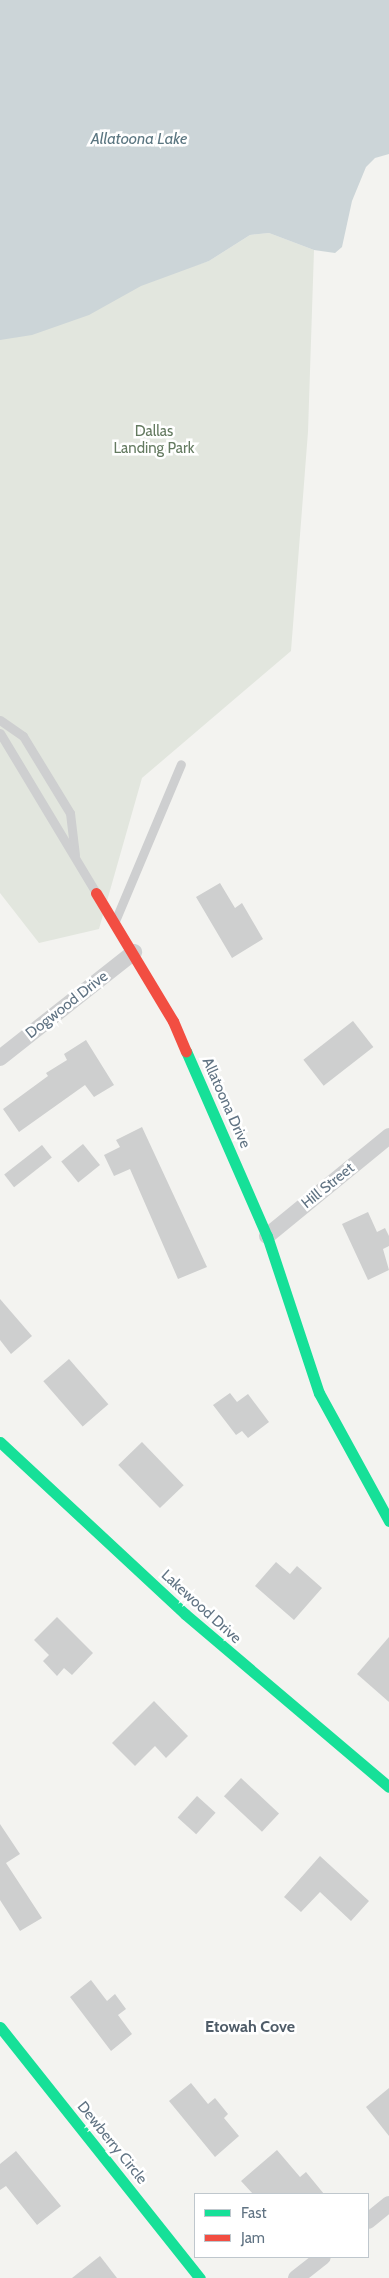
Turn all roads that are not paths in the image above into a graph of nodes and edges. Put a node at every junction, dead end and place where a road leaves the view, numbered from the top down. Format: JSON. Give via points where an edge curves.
{"nodes":[{"id":1,"x":0,"y":720,"type":"edge"},
{"id":2,"x":0,"y":733,"type":"edge"},
{"id":3,"x":181,"y":764,"type":"dead end"},
{"id":4,"x":75,"y":858,"type":"junction"},
{"id":5,"x":96,"y":893,"type":"joint"},
{"id":6,"x":114,"y":924,"type":"junction"},
{"id":7,"x":134,"y":952,"type":"junction"},
{"id":8,"x":0,"y":1058,"type":"edge"},
{"id":9,"x":389,"y":1136,"type":"edge"},
{"id":10,"x":268,"y":1236,"type":"junction"},
{"id":11,"x":0,"y":1442,"type":"edge"},
{"id":12,"x":389,"y":1521,"type":"edge"},
{"id":13,"x":389,"y":1787,"type":"edge"},
{"id":14,"x":0,"y":2027,"type":"edge"},
{"id":15,"x":389,"y":2204,"type":"edge"},
{"id":16,"x":369,"y":2220,"type":"edge"},
{"id":17,"x":322,"y":2258,"type":"edge"},
{"id":18,"x":200,"y":2278,"type":"edge"},
{"id":19,"x":296,"y":2278,"type":"edge"}],
"edges":[{"from":1,"to":4,"type":"lane","name":"Allatoona Drive","via":[[23,736],[70,813]]},
{"from":2,"to":4,"type":"lane"},
{"from":3,"to":6,"type":"lane"},
{"from":4,"to":5,"type":"lane","name":"Allatoona Drive"},
{"from":5,"to":6,"type":"street","name":"Allatoona Drive"},
{"from":6,"to":7,"type":"street","name":"Allatoona Drive"},
{"from":7,"to":8,"type":"street","name":"Dogwood Drive"},
{"from":7,"to":10,"type":"street","name":"Allatoona Drive","via":[[173,1021]]},
{"from":9,"to":10,"type":"street","name":"Hill Street"},
{"from":10,"to":12,"type":"street","name":"Allatoona Drive","via":[[319,1393]]},
{"from":11,"to":13,"type":"street","name":"Lakewood Drive","via":[[185,1614]]},
{"from":14,"to":18,"type":"street","name":"Dewberry Circle"},
{"from":15,"to":16,"type":"street"},
{"from":17,"to":19,"type":"street"}]}
